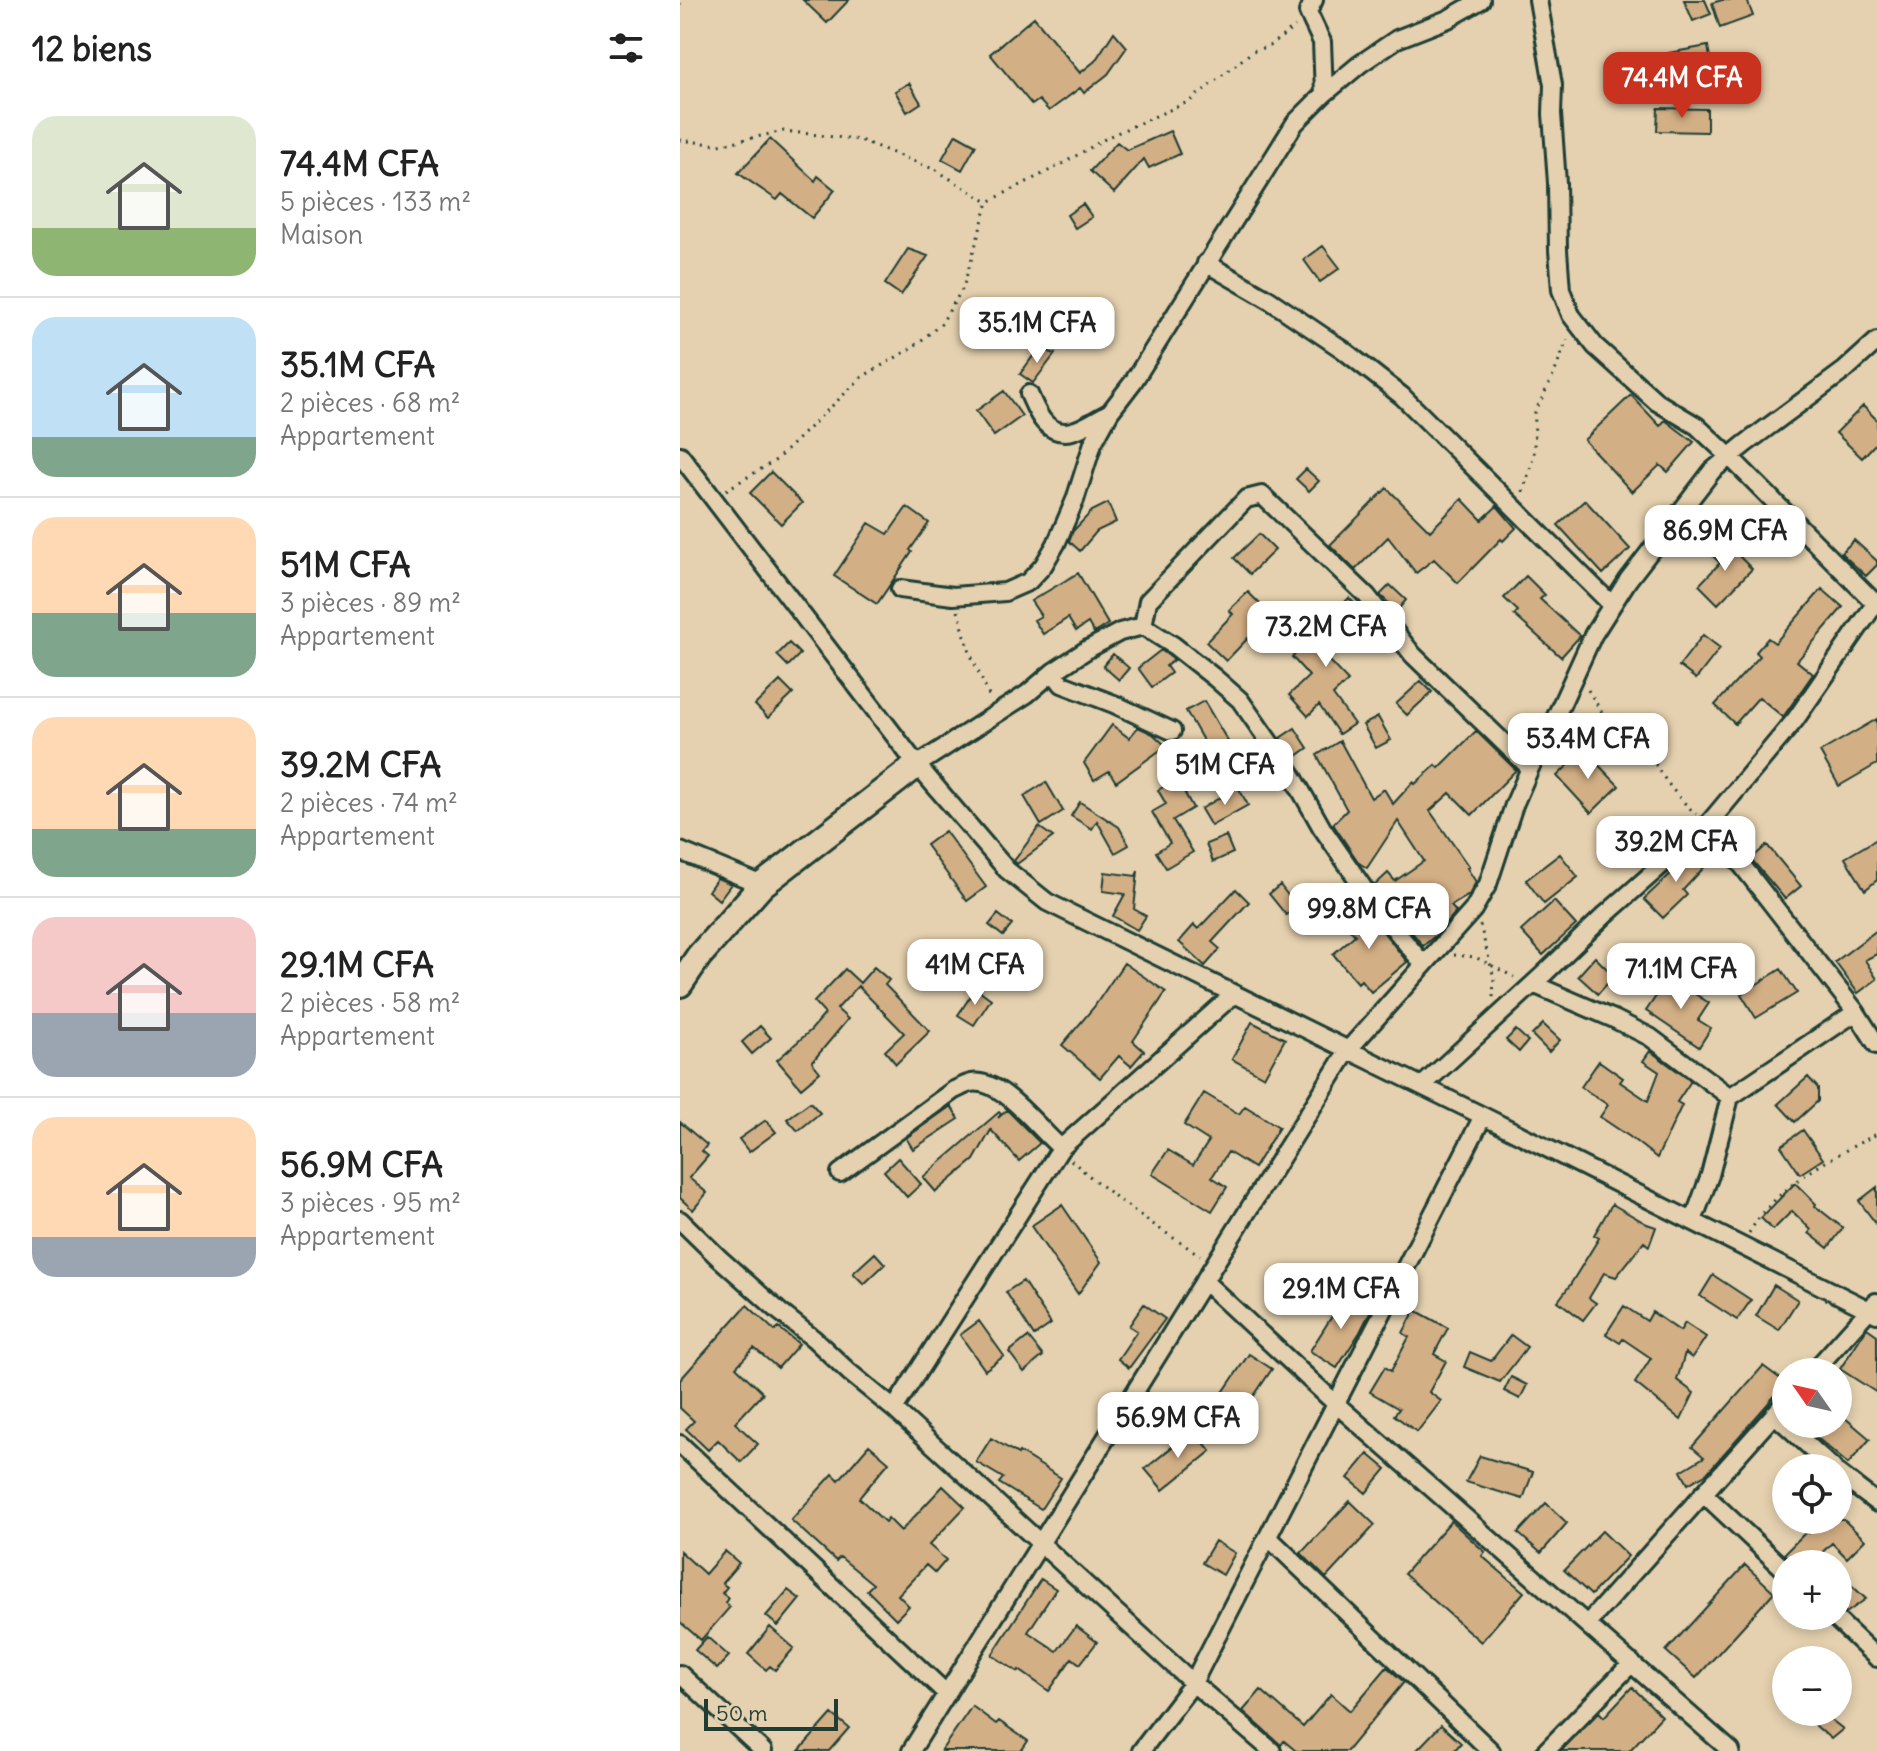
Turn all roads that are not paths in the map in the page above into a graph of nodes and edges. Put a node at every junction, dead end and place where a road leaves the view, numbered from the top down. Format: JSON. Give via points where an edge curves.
{"nodes":[{"id":1,"x":1481,"y":0,"type":"edge"},
{"id":2,"x":1538,"y":0,"type":"edge"},
{"id":3,"x":1311,"y":6,"type":"edge"},
{"id":4,"x":1324,"y":94,"type":"junction"},
{"id":5,"x":1206,"y":263,"type":"junction"},
{"id":6,"x":1877,"y":341,"type":"edge"},
{"id":7,"x":1029,"y":394,"type":"dead end"},
{"id":8,"x":1110,"y":412,"type":"junction"},
{"id":9,"x":680,"y":455,"type":"edge"},
{"id":10,"x":1730,"y":457,"type":"junction"},
{"id":11,"x":900,"y":589,"type":"dead end"},
{"id":12,"x":1876,"y":603,"type":"edge"},
{"id":13,"x":1612,"y":605,"type":"junction"},
{"id":14,"x":1143,"y":626,"type":"junction"},
{"id":15,"x":1053,"y":672,"type":"junction"},
{"id":16,"x":1172,"y":731,"type":"dead end"},
{"id":17,"x":917,"y":765,"type":"junction"},
{"id":18,"x":1530,"y":768,"type":"junction"},
{"id":19,"x":1709,"y":823,"type":"junction"},
{"id":20,"x":680,"y":851,"type":"edge"},
{"id":21,"x":762,"y":885,"type":"junction"},
{"id":22,"x":1427,"y":962,"type":"junction"},
{"id":23,"x":680,"y":984,"type":"edge"},
{"id":24,"x":1533,"y":984,"type":"junction"},
{"id":25,"x":1234,"y":994,"type":"junction"},
{"id":26,"x":1856,"y":1012,"type":"junction"},
{"id":27,"x":1877,"y":1045,"type":"edge"},
{"id":28,"x":1348,"y":1050,"type":"junction"},
{"id":29,"x":1422,"y":1086,"type":"junction"},
{"id":30,"x":1730,"y":1097,"type":"junction"},
{"id":31,"x":1483,"y":1116,"type":"junction"},
{"id":32,"x":1061,"y":1148,"type":"junction"},
{"id":33,"x":840,"y":1173,"type":"dead end"},
{"id":34,"x":680,"y":1220,"type":"edge"},
{"id":35,"x":1693,"y":1221,"type":"junction"},
{"id":36,"x":1204,"y":1281,"type":"junction"},
{"id":37,"x":1875,"y":1308,"type":"edge"},
{"id":38,"x":1827,"y":1358,"type":"edge"},
{"id":39,"x":1336,"y":1404,"type":"junction"},
{"id":40,"x":894,"y":1409,"type":"junction"},
{"id":41,"x":1772,"y":1416,"type":"edge"},
{"id":42,"x":1800,"y":1438,"type":"edge"},
{"id":43,"x":680,"y":1444,"type":"edge"},
{"id":44,"x":1818,"y":1454,"type":"edge"},
{"id":45,"x":1852,"y":1484,"type":"edge"},
{"id":46,"x":1703,"y":1493,"type":"junction"},
{"id":47,"x":1877,"y":1503,"type":"edge"},
{"id":48,"x":1268,"y":1537,"type":"junction"},
{"id":49,"x":1041,"y":1543,"type":"junction"},
{"id":50,"x":1772,"y":1558,"type":"edge"},
{"id":51,"x":1588,"y":1623,"type":"junction"},
{"id":52,"x":1848,"y":1630,"type":"edge"},
{"id":53,"x":1877,"y":1658,"type":"edge"},
{"id":54,"x":1632,"y":1663,"type":"junction"},
{"id":55,"x":680,"y":1674,"type":"edge"},
{"id":56,"x":1193,"y":1683,"type":"junction"},
{"id":57,"x":947,"y":1694,"type":"junction"},
{"id":58,"x":763,"y":1751,"type":"edge"},
{"id":59,"x":911,"y":1751,"type":"edge"},
{"id":60,"x":1141,"y":1751,"type":"edge"},
{"id":61,"x":1272,"y":1751,"type":"edge"},
{"id":62,"x":1491,"y":1751,"type":"edge"},
{"id":63,"x":1546,"y":1751,"type":"edge"},
{"id":64,"x":1731,"y":1751,"type":"edge"}],
"edges":[{"from":1,"to":4,"type":"street","via":[[1397,39]]},
{"from":2,"to":10,"type":"street","via":[[1553,85],[1561,290],[1571,315],[1595,346],[1657,402],[1697,426]]},
{"from":3,"to":4,"type":"street","via":[[1322,42]]},
{"from":4,"to":5,"type":"street","via":[[1295,123]]},
{"from":5,"to":8,"type":"street"},
{"from":5,"to":13,"type":"street","via":[[1342,349],[1402,396]]},
{"from":6,"to":10,"type":"street"},
{"from":7,"to":8,"type":"street","via":[[1044,422],[1059,433],[1070,433]]},
{"from":8,"to":11,"type":"street","via":[[1056,544],[1028,582],[1005,592],[953,596]]},
{"from":9,"to":17,"type":"street"},
{"from":10,"to":12,"type":"street"},
{"from":10,"to":13,"type":"street","via":[[1712,471]]},
{"from":12,"to":19,"type":"street","via":[[1795,720]]},
{"from":13,"to":18,"type":"street"},
{"from":14,"to":15,"type":"street","via":[[1120,632]]},
{"from":14,"to":18,"type":"street","via":[[1148,601],[1246,499],[1262,495],[1367,596],[1413,655]]},
{"from":14,"to":22,"type":"street","via":[[1240,700],[1378,909]]},
{"from":15,"to":16,"type":"street","via":[[1062,684]]},
{"from":15,"to":17,"type":"street"},
{"from":17,"to":21,"type":"street"},
{"from":17,"to":25,"type":"street","via":[[1007,870],[1047,902]]},
{"from":18,"to":22,"type":"street","via":[[1488,884],[1473,910]]},
{"from":19,"to":24,"type":"street"},
{"from":19,"to":26,"type":"street"},
{"from":20,"to":21,"type":"street"},
{"from":21,"to":23,"type":"street"},
{"from":22,"to":28,"type":"street"},
{"from":24,"to":29,"type":"street"},
{"from":24,"to":30,"type":"street","via":[[1650,1037]]},
{"from":25,"to":28,"type":"street"},
{"from":25,"to":32,"type":"street"},
{"from":26,"to":27,"type":"street"},
{"from":26,"to":30,"type":"street"},
{"from":28,"to":29,"type":"street"},
{"from":28,"to":36,"type":"street"},
{"from":29,"to":31,"type":"street"},
{"from":30,"to":35,"type":"street"},
{"from":31,"to":35,"type":"street"},
{"from":31,"to":39,"type":"street"},
{"from":32,"to":33,"type":"street","via":[[1007,1095],[973,1082],[954,1090]]},
{"from":32,"to":40,"type":"street"},
{"from":34,"to":40,"type":"street"},
{"from":35,"to":37,"type":"street"},
{"from":36,"to":39,"type":"street"},
{"from":36,"to":49,"type":"street"},
{"from":37,"to":38,"type":"street"},
{"from":39,"to":48,"type":"street"},
{"from":39,"to":51,"type":"street"},
{"from":40,"to":49,"type":"street"},
{"from":41,"to":46,"type":"street"},
{"from":42,"to":44,"type":"street"},
{"from":43,"to":57,"type":"street"},
{"from":45,"to":47,"type":"street"},
{"from":46,"to":50,"type":"street"},
{"from":46,"to":51,"type":"street"},
{"from":48,"to":56,"type":"street"},
{"from":48,"to":62,"type":"street"},
{"from":49,"to":56,"type":"street"},
{"from":49,"to":57,"type":"street"},
{"from":51,"to":54,"type":"street"},
{"from":52,"to":53,"type":"street"},
{"from":54,"to":63,"type":"street"},
{"from":54,"to":64,"type":"street"},
{"from":55,"to":58,"type":"street"},
{"from":56,"to":60,"type":"street"},
{"from":56,"to":61,"type":"street"},
{"from":57,"to":59,"type":"street"}]}
